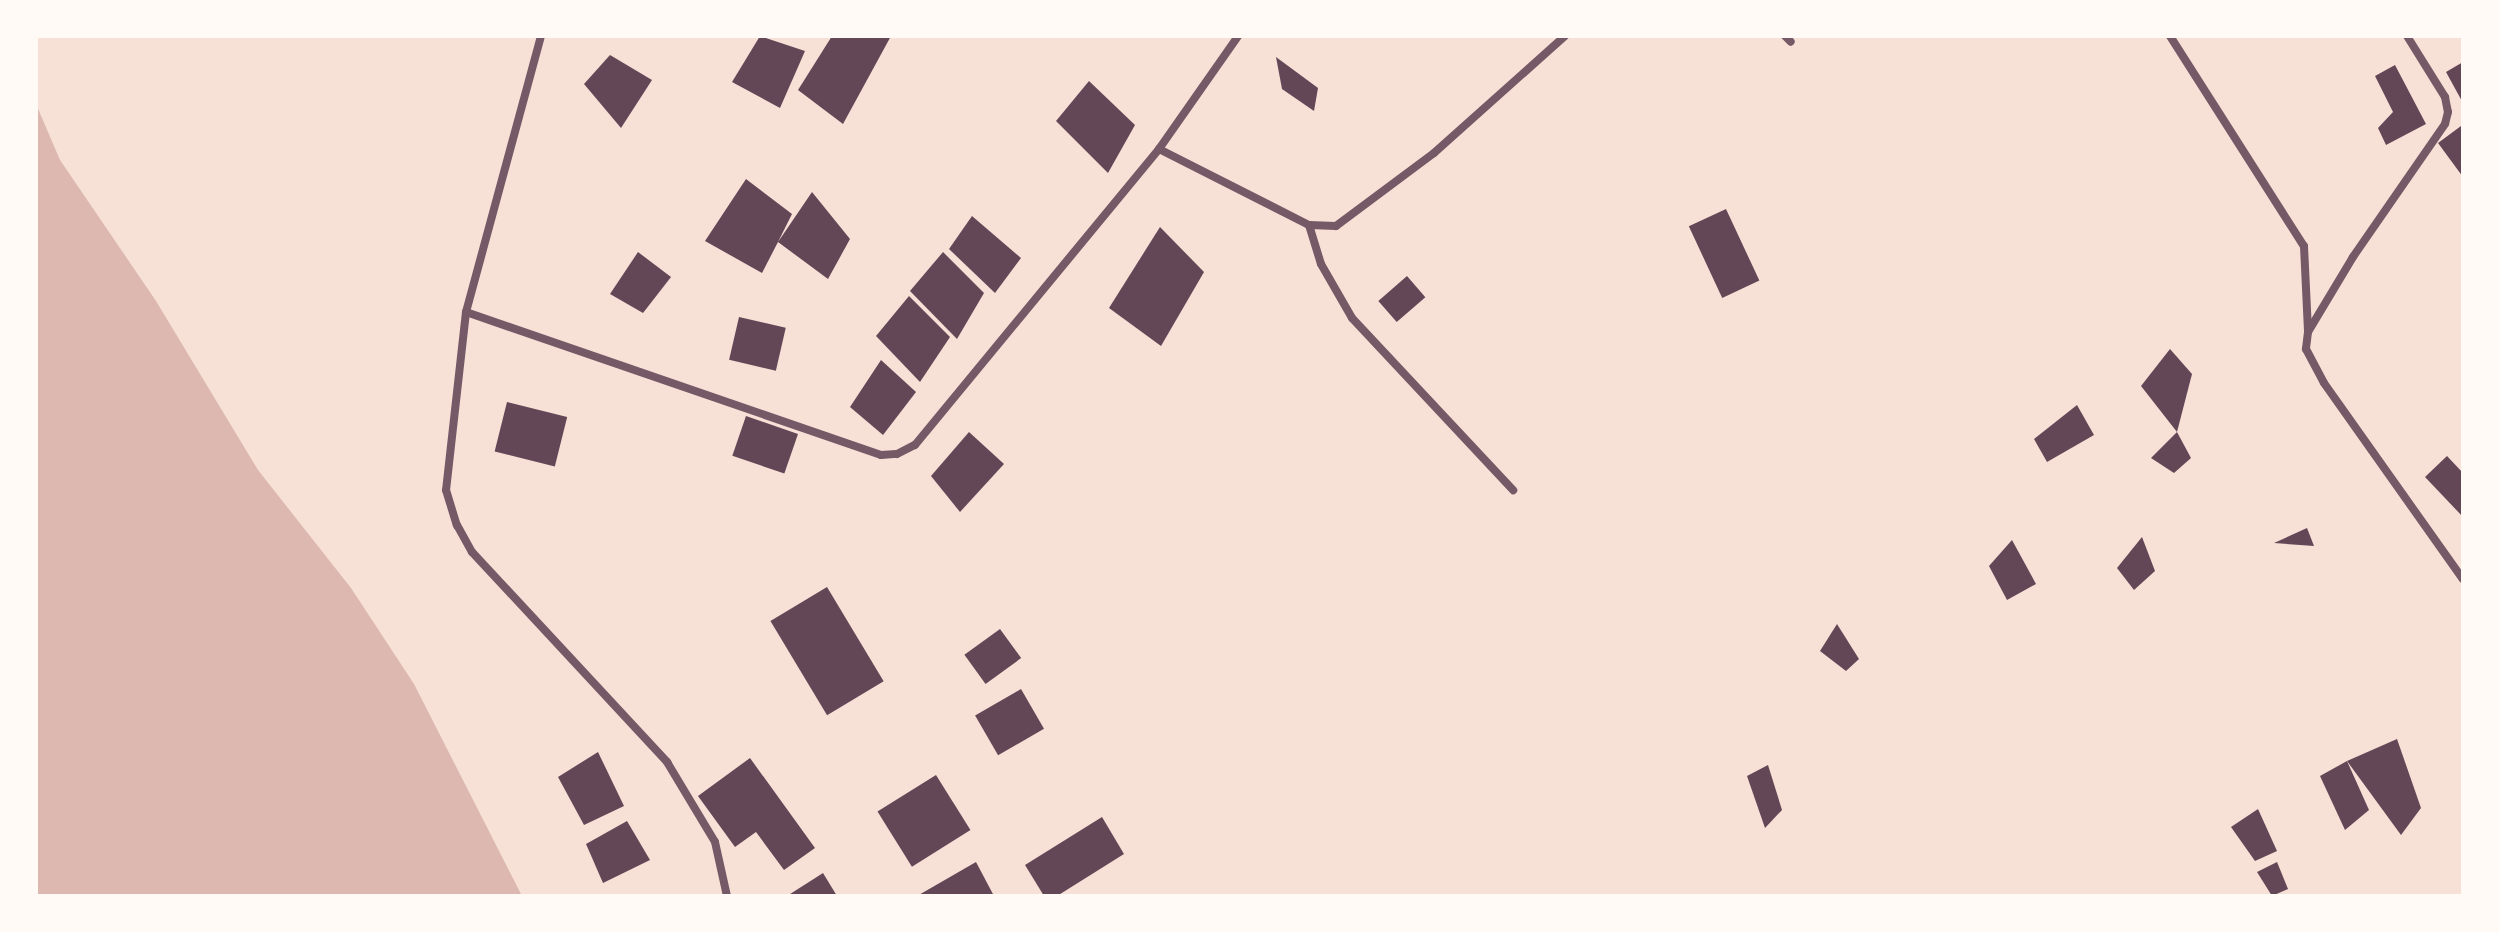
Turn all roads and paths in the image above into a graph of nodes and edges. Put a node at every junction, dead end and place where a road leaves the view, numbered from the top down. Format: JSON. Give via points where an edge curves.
{"nodes":[{"id":1,"x":541,"y":36,"type":"edge"},
{"id":2,"x":1238,"y":36,"type":"edge"},
{"id":3,"x":1565,"y":36,"type":"edge"},
{"id":4,"x":2170,"y":36,"type":"edge"},
{"id":5,"x":2407,"y":36,"type":"edge"},
{"id":6,"x":1159,"y":149,"type":"junction"},
{"id":7,"x":1309,"y":225,"type":"junction"},
{"id":8,"x":466,"y":312,"type":"junction"},
{"id":9,"x":2308,"y":332,"type":"junction"},
{"id":10,"x":1513,"y":490,"type":"dead end"},
{"id":11,"x":2463,"y":579,"type":"edge"},
{"id":12,"x":727,"y":896,"type":"edge"}],
"edges":[{"from":1,"to":8,"type":"street"},
{"from":2,"to":6,"type":"street"},
{"from":3,"to":7,"type":"street","via":[[1434,153],[1336,226]]},
{"from":4,"to":9,"type":"street","via":[[2304,246]]},
{"from":5,"to":9,"type":"street","via":[[2445,97],[2445,124]]},
{"from":6,"to":7,"type":"street"},
{"from":6,"to":8,"type":"street","via":[[915,445],[897,454],[881,455]]},
{"from":7,"to":10,"type":"street","via":[[1321,264],[1352,318]]},
{"from":8,"to":12,"type":"street","via":[[446,490],[457,525],[472,552],[667,762],[715,842]]},
{"from":9,"to":11,"type":"street","via":[[2306,349],[2324,383]]}]}
